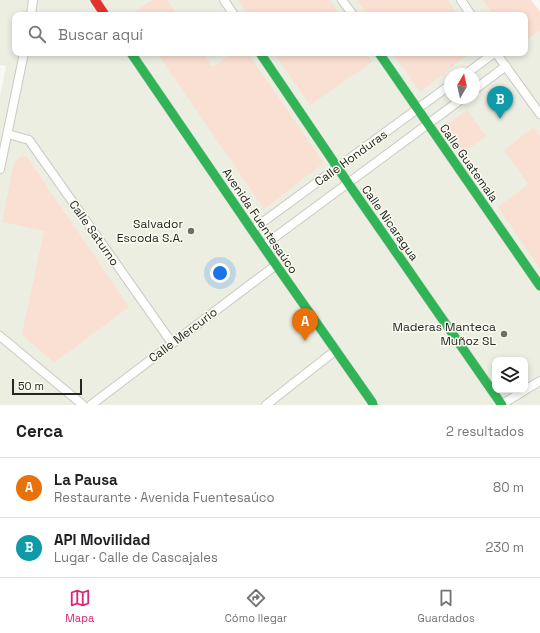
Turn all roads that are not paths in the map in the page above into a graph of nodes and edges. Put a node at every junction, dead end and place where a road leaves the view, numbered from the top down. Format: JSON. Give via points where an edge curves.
{"nodes":[{"id":1,"x":37,"y":0,"type":"edge"},
{"id":2,"x":95,"y":0,"type":"edge"},
{"id":3,"x":224,"y":0,"type":"edge"},
{"id":4,"x":342,"y":0,"type":"edge"},
{"id":5,"x":461,"y":0,"type":"edge"},
{"id":6,"x":33,"y":8,"type":"edge"},
{"id":7,"x":103,"y":12,"type":"edge"},
{"id":8,"x":232,"y":12,"type":"edge"},
{"id":9,"x":350,"y":12,"type":"edge"},
{"id":10,"x":469,"y":12,"type":"edge"},
{"id":11,"x":23,"y":56,"type":"edge"},
{"id":12,"x":133,"y":56,"type":"edge"},
{"id":13,"x":262,"y":56,"type":"edge"},
{"id":14,"x":381,"y":56,"type":"edge"},
{"id":15,"x":491,"y":56,"type":"edge"},
{"id":16,"x":498,"y":56,"type":"edge"},
{"id":17,"x":506,"y":66,"type":"junction"},
{"id":18,"x":474,"y":68,"type":"edge"},
{"id":19,"x":480,"y":86,"type":"edge"},
{"id":20,"x":444,"y":89,"type":"edge"},
{"id":21,"x":455,"y":104,"type":"edge"},
{"id":22,"x":417,"y":109,"type":"junction"},
{"id":23,"x":540,"y":114,"type":"edge"},
{"id":24,"x":428,"y":124,"type":"junction"},
{"id":25,"x":8,"y":134,"type":"junction"},
{"id":26,"x":338,"y":167,"type":"junction"},
{"id":27,"x":0,"y":169,"type":"edge"},
{"id":28,"x":348,"y":183,"type":"junction"},
{"id":29,"x":252,"y":230,"type":"junction"},
{"id":30,"x":263,"y":246,"type":"junction"},
{"id":31,"x":276,"y":265,"type":"junction"},
{"id":32,"x":540,"y":286,"type":"edge"},
{"id":33,"x":0,"y":336,"type":"edge"},
{"id":34,"x":172,"y":344,"type":"junction"},
{"id":35,"x":336,"y":350,"type":"junction"},
{"id":36,"x":540,"y":380,"type":"edge"},
{"id":37,"x":528,"y":388,"type":"edge"},
{"id":38,"x":520,"y":393,"type":"edge"},
{"id":39,"x":373,"y":404,"type":"edge"},
{"id":40,"x":83,"y":405,"type":"edge"},
{"id":41,"x":91,"y":405,"type":"edge"},
{"id":42,"x":266,"y":405,"type":"edge"},
{"id":43,"x":502,"y":405,"type":"edge"}],
"edges":[{"from":1,"to":6,"type":"street"},
{"from":2,"to":7,"type":"street"},
{"from":3,"to":8,"type":"street"},
{"from":4,"to":9,"type":"street"},
{"from":5,"to":10,"type":"street"},
{"from":11,"to":25,"type":"street"},
{"from":12,"to":29,"type":"street","name":"Avenida Fuentesaúco"},
{"from":13,"to":26,"type":"street","name":"Calle Nicaragua"},
{"from":14,"to":22,"type":"street","name":"Calle Guatemala"},
{"from":15,"to":18,"type":"street"},
{"from":16,"to":17,"type":"street"},
{"from":17,"to":19,"type":"street"},
{"from":17,"to":23,"type":"street"},
{"from":20,"to":22,"type":"street","name":"Calle Honduras"},
{"from":21,"to":24,"type":"street","name":"Calle Honduras"},
{"from":22,"to":24,"type":"street","name":"Calle Guatemala"},
{"from":22,"to":26,"type":"street","name":"Calle Honduras"},
{"from":24,"to":28,"type":"street","name":"Calle Honduras"},
{"from":24,"to":32,"type":"street","name":"Calle Guatemala"},
{"from":25,"to":27,"type":"street"},
{"from":25,"to":34,"type":"street","name":"Calle Saturno","via":[[29,140]]},
{"from":26,"to":28,"type":"street","name":"Calle Nicaragua"},
{"from":26,"to":29,"type":"street","name":"Calle Honduras"},
{"from":28,"to":30,"type":"street","name":"Calle Honduras"},
{"from":28,"to":43,"type":"street","name":"Calle Nicaragua"},
{"from":29,"to":30,"type":"street","name":"Avenida Fuentesaúco"},
{"from":30,"to":31,"type":"street","name":"Avenida Fuentesaúco"},
{"from":31,"to":34,"type":"street","name":"Calle Mercurio"},
{"from":31,"to":35,"type":"street","name":"Avenida Fuentesaúco"},
{"from":33,"to":40,"type":"street"},
{"from":34,"to":41,"type":"street","name":"Calle Mercurio"},
{"from":35,"to":39,"type":"street","name":"Avenida Fuentesaúco"},
{"from":35,"to":42,"type":"street"},
{"from":36,"to":37,"type":"street"},
{"from":38,"to":43,"type":"street"}]}
